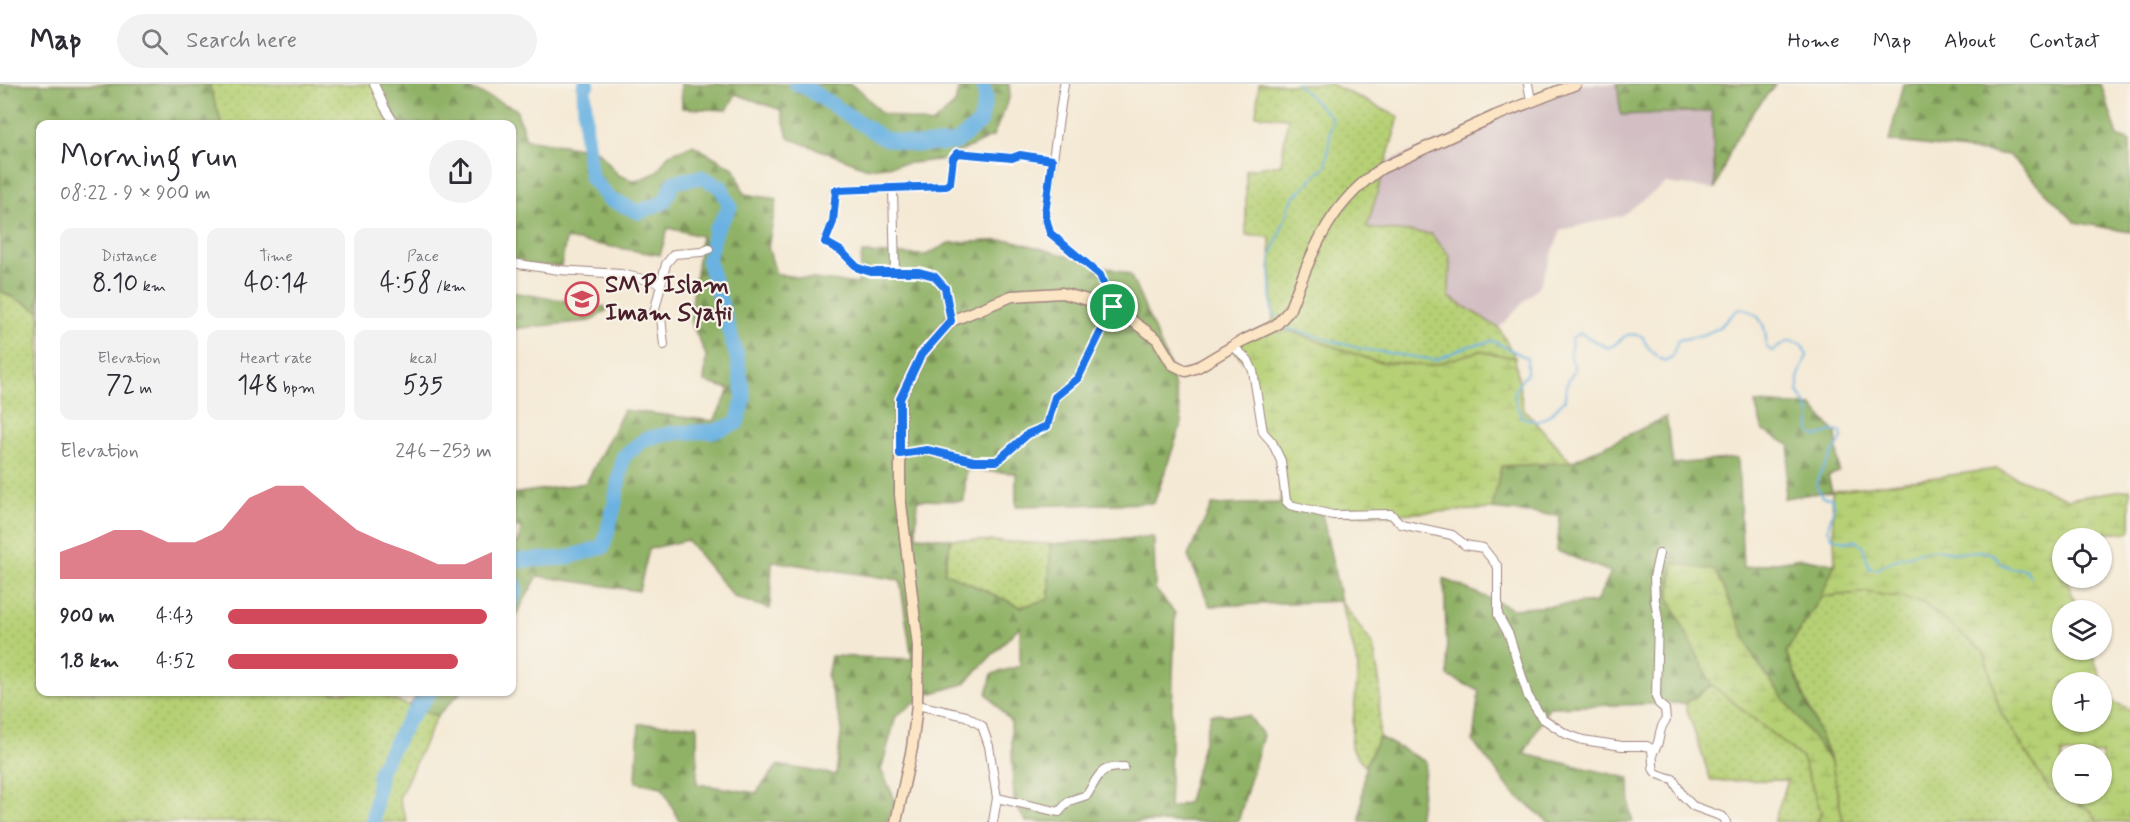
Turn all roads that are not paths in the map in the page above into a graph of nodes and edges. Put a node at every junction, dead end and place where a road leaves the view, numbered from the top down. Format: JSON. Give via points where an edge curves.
{"nodes":[{"id":1,"x":374,"y":84,"type":"edge"},
{"id":2,"x":1064,"y":84,"type":"edge"},
{"id":3,"x":1528,"y":84,"type":"edge"},
{"id":4,"x":1576,"y":84,"type":"edge"},
{"id":5,"x":1531,"y":101,"type":"junction"},
{"id":6,"x":392,"y":120,"type":"edge"},
{"id":7,"x":1052,"y":160,"type":"junction"},
{"id":8,"x":893,"y":189,"type":"junction"},
{"id":9,"x":709,"y":249,"type":"dead end"},
{"id":10,"x":516,"y":264,"type":"edge"},
{"id":11,"x":895,"y":273,"type":"junction"},
{"id":12,"x":660,"y":283,"type":"junction"},
{"id":13,"x":1113,"y":307,"type":"junction"},
{"id":14,"x":951,"y":321,"type":"junction"},
{"id":15,"x":664,"y":345,"type":"dead end"},
{"id":16,"x":1234,"y":347,"type":"junction"},
{"id":17,"x":900,"y":454,"type":"junction"},
{"id":18,"x":1659,"y":554,"type":"dead end"},
{"id":19,"x":917,"y":705,"type":"junction"},
{"id":20,"x":1653,"y":752,"type":"junction"},
{"id":21,"x":1124,"y":767,"type":"dead end"},
{"id":22,"x":997,"y":798,"type":"junction"},
{"id":23,"x":896,"y":822,"type":"edge"},
{"id":24,"x":993,"y":822,"type":"edge"},
{"id":25,"x":1726,"y":822,"type":"edge"}],
"edges":[{"from":1,"to":6,"type":"street"},
{"from":2,"to":7,"type":"street"},
{"from":3,"to":5,"type":"street"},
{"from":4,"to":5,"type":"street"},
{"from":5,"to":16,"type":"street","via":[[1382,168],[1360,184],[1323,229],[1289,311],[1280,321]]},
{"from":7,"to":8,"type":"street","via":[[957,153],[946,186]]},
{"from":7,"to":13,"type":"street","via":[[1045,214],[1050,233],[1100,275]]},
{"from":8,"to":11,"type":"street"},
{"from":8,"to":11,"type":"street","via":[[836,190],[833,222],[825,242],[858,268]]},
{"from":9,"to":12,"type":"street","via":[[674,254]]},
{"from":10,"to":12,"type":"street","via":[[621,274]]},
{"from":11,"to":14,"type":"street","via":[[934,276],[945,288]]},
{"from":12,"to":15,"type":"street","via":[[654,313],[662,317]]},
{"from":13,"to":14,"type":"street","via":[[1062,293],[1012,296]]},
{"from":13,"to":16,"type":"street","via":[[1157,339],[1179,369],[1198,367]]},
{"from":13,"to":17,"type":"street","via":[[1078,378],[1055,397],[1047,426],[1028,434],[997,461],[974,461],[927,450]]},
{"from":14,"to":17,"type":"street","via":[[921,355],[900,399]]},
{"from":16,"to":20,"type":"street","via":[[1253,371],[1263,432],[1281,461],[1286,501],[1290,505],[1333,515],[1391,514],[1401,524],[1452,535],[1465,545],[1482,548],[1498,567],[1498,615],[1509,635],[1528,696],[1542,718],[1583,740],[1647,746]]},
{"from":17,"to":19,"type":"street","via":[[900,495],[918,646]]},
{"from":18,"to":20,"type":"street","via":[[1654,577],[1658,619],[1656,697],[1665,709],[1666,720]]},
{"from":19,"to":22,"type":"street","via":[[966,716],[982,726]]},
{"from":19,"to":23,"type":"street"},
{"from":20,"to":25,"type":"street","via":[[1653,769],[1657,774],[1673,779],[1693,806],[1723,817]]},
{"from":21,"to":22,"type":"street","via":[[1102,771],[1087,795],[1069,801],[1059,812]]},
{"from":22,"to":24,"type":"street"}]}
